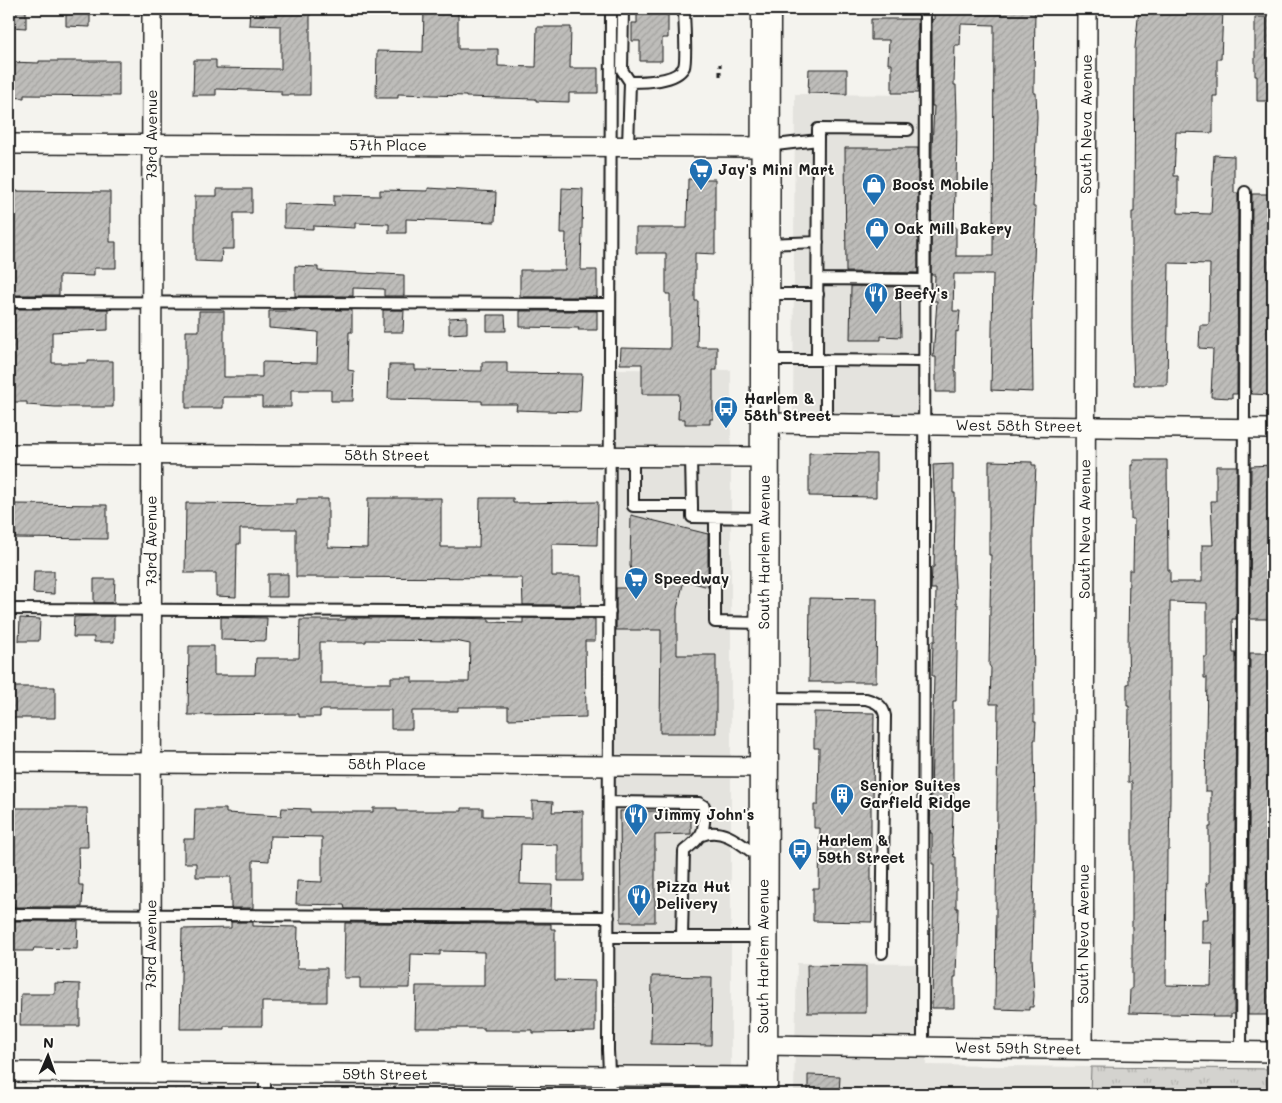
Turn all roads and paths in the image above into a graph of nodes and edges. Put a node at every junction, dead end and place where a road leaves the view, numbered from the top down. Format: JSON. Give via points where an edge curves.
{"nodes":[{"id":1,"x":152,"y":9,"type":"edge"},
{"id":2,"x":611,"y":9,"type":"edge"},
{"id":3,"x":623,"y":9,"type":"edge"},
{"id":4,"x":684,"y":9,"type":"edge"},
{"id":5,"x":766,"y":9,"type":"edge"},
{"id":6,"x":925,"y":9,"type":"edge"},
{"id":7,"x":1087,"y":9,"type":"edge"},
{"id":8,"x":720,"y":64,"type":"dead end"},
{"id":9,"x":720,"y":76,"type":"dead end"},
{"id":10,"x":630,"y":82,"type":"junction"},
{"id":11,"x":908,"y":130,"type":"dead end"},
{"id":12,"x":818,"y":140,"type":"junction"},
{"id":13,"x":9,"y":144,"type":"edge"},
{"id":14,"x":152,"y":144,"type":"junction"},
{"id":15,"x":620,"y":146,"type":"junction"},
{"id":16,"x":766,"y":147,"type":"junction"},
{"id":17,"x":1245,"y":192,"type":"dead end"},
{"id":18,"x":818,"y":242,"type":"junction"},
{"id":19,"x":765,"y":244,"type":"junction"},
{"id":20,"x":818,"y":279,"type":"junction"},
{"id":21,"x":924,"y":280,"type":"junction"},
{"id":22,"x":765,"y":294,"type":"junction"},
{"id":23,"x":818,"y":294,"type":"junction"},
{"id":24,"x":9,"y":302,"type":"edge"},
{"id":25,"x":151,"y":302,"type":"junction"},
{"id":26,"x":610,"y":304,"type":"junction"},
{"id":27,"x":765,"y":360,"type":"junction"},
{"id":28,"x":822,"y":360,"type":"junction"},
{"id":29,"x":924,"y":361,"type":"junction"},
{"id":30,"x":765,"y":423,"type":"junction"},
{"id":31,"x":826,"y":424,"type":"junction"},
{"id":32,"x":924,"y":425,"type":"junction"},
{"id":33,"x":1087,"y":427,"type":"junction"},
{"id":34,"x":1244,"y":429,"type":"junction"},
{"id":35,"x":1273,"y":430,"type":"edge"},
{"id":36,"x":9,"y":454,"type":"edge"},
{"id":37,"x":151,"y":454,"type":"junction"},
{"id":38,"x":610,"y":456,"type":"junction"},
{"id":39,"x":633,"y":457,"type":"junction"},
{"id":40,"x":691,"y":457,"type":"junction"},
{"id":41,"x":765,"y":457,"type":"junction"},
{"id":42,"x":692,"y":506,"type":"junction"},
{"id":43,"x":715,"y":517,"type":"junction"},
{"id":44,"x":764,"y":518,"type":"junction"},
{"id":45,"x":9,"y":609,"type":"edge"},
{"id":46,"x":151,"y":610,"type":"junction"},
{"id":47,"x":610,"y":612,"type":"junction"},
{"id":48,"x":764,"y":623,"type":"junction"},
{"id":49,"x":764,"y":698,"type":"junction"},
{"id":50,"x":9,"y":762,"type":"edge"},
{"id":51,"x":151,"y":763,"type":"junction"},
{"id":52,"x":609,"y":766,"type":"junction"},
{"id":53,"x":764,"y":767,"type":"junction"},
{"id":54,"x":609,"y":802,"type":"junction"},
{"id":55,"x":702,"y":835,"type":"junction"},
{"id":56,"x":764,"y":860,"type":"junction"},
{"id":57,"x":9,"y":914,"type":"edge"},
{"id":58,"x":151,"y":915,"type":"junction"},
{"id":59,"x":608,"y":918,"type":"junction"},
{"id":60,"x":608,"y":937,"type":"junction"},
{"id":61,"x":682,"y":937,"type":"junction"},
{"id":62,"x":763,"y":938,"type":"junction"},
{"id":63,"x":882,"y":953,"type":"dead end"},
{"id":64,"x":763,"y":1045,"type":"junction"},
{"id":65,"x":923,"y":1048,"type":"junction"},
{"id":66,"x":1083,"y":1050,"type":"junction"},
{"id":67,"x":1241,"y":1052,"type":"junction"},
{"id":68,"x":1273,"y":1052,"type":"edge"},
{"id":69,"x":9,"y":1072,"type":"edge"},
{"id":70,"x":151,"y":1073,"type":"junction"},
{"id":71,"x":265,"y":1074,"type":"junction"},
{"id":72,"x":609,"y":1085,"type":"edge"},
{"id":73,"x":763,"y":1086,"type":"edge"},
{"id":74,"x":265,"y":1094,"type":"edge"}],
"edges":[{"from":1,"to":14,"type":"street","name":"73rd Avenue"},
{"from":2,"to":15,"type":"lane"},
{"from":3,"to":10,"type":"lane","via":[[622,70]]},
{"from":4,"to":10,"type":"lane","via":[[684,66],[679,74],[652,82]]},
{"from":5,"to":16,"type":"main road","name":"South Harlem Avenue"},
{"from":6,"to":21,"type":"lane"},
{"from":7,"to":33,"type":"street","name":"South Neva Avenue"},
{"from":8,"to":9,"type":"path"},
{"from":10,"to":15,"type":"lane"},
{"from":11,"to":12,"type":"lane","via":[[818,130]]},
{"from":12,"to":16,"type":"lane"},
{"from":12,"to":18,"type":"lane"},
{"from":13,"to":14,"type":"street","name":"57th Place"},
{"from":14,"to":15,"type":"street","name":"57th Place"},
{"from":14,"to":25,"type":"street","name":"73rd Avenue"},
{"from":15,"to":16,"type":"street","name":"57th Place"},
{"from":15,"to":26,"type":"lane"},
{"from":16,"to":19,"type":"main road","name":"South Harlem Avenue"},
{"from":17,"to":34,"type":"lane"},
{"from":18,"to":19,"type":"lane"},
{"from":18,"to":20,"type":"lane"},
{"from":19,"to":22,"type":"main road","name":"South Harlem Avenue"},
{"from":20,"to":21,"type":"lane"},
{"from":20,"to":23,"type":"lane"},
{"from":21,"to":29,"type":"lane"},
{"from":22,"to":23,"type":"lane"},
{"from":22,"to":27,"type":"main road","name":"South Harlem Avenue"},
{"from":23,"to":28,"type":"lane"},
{"from":24,"to":25,"type":"lane"},
{"from":25,"to":26,"type":"lane"},
{"from":25,"to":37,"type":"street","name":"73rd Avenue"},
{"from":26,"to":38,"type":"lane"},
{"from":27,"to":28,"type":"lane"},
{"from":27,"to":30,"type":"main road","name":"South Harlem Avenue"},
{"from":28,"to":29,"type":"lane"},
{"from":28,"to":31,"type":"lane"},
{"from":29,"to":32,"type":"lane"},
{"from":30,"to":31,"type":"street","name":"West 58th Street"},
{"from":30,"to":41,"type":"main road","name":"South Harlem Avenue"},
{"from":31,"to":32,"type":"street","name":"West 58th Street"},
{"from":32,"to":33,"type":"street","name":"West 58th Street"},
{"from":32,"to":65,"type":"lane"},
{"from":33,"to":34,"type":"street","name":"West 58th Street"},
{"from":33,"to":66,"type":"street","name":"South Neva Avenue"},
{"from":34,"to":35,"type":"street","name":"West 58th Street"},
{"from":34,"to":67,"type":"lane"},
{"from":36,"to":37,"type":"street","name":"58th Street"},
{"from":37,"to":38,"type":"street","name":"58th Street"},
{"from":37,"to":46,"type":"street","name":"73rd Avenue"},
{"from":38,"to":39,"type":"street","name":"58th Street"},
{"from":38,"to":47,"type":"lane"},
{"from":39,"to":40,"type":"street","name":"58th Street"},
{"from":39,"to":42,"type":"lane","via":[[633,506]]},
{"from":40,"to":41,"type":"street","name":"58th Street"},
{"from":40,"to":42,"type":"lane"},
{"from":41,"to":44,"type":"main road","name":"South Harlem Avenue"},
{"from":42,"to":43,"type":"lane","via":[[692,517]]},
{"from":43,"to":44,"type":"lane"},
{"from":43,"to":48,"type":"lane","via":[[715,622]]},
{"from":44,"to":48,"type":"main road","name":"South Harlem Avenue"},
{"from":45,"to":46,"type":"lane"},
{"from":46,"to":47,"type":"lane"},
{"from":46,"to":51,"type":"street","name":"73rd Avenue"},
{"from":47,"to":52,"type":"lane"},
{"from":48,"to":49,"type":"main road","name":"South Harlem Avenue"},
{"from":49,"to":53,"type":"main road","name":"South Harlem Avenue"},
{"from":49,"to":63,"type":"lane","via":[[866,699],[884,710]]},
{"from":50,"to":51,"type":"street","name":"58th Place"},
{"from":51,"to":52,"type":"street","name":"58th Place"},
{"from":51,"to":58,"type":"street","name":"73rd Avenue"},
{"from":52,"to":53,"type":"street","name":"58th Place"},
{"from":52,"to":54,"type":"lane"},
{"from":53,"to":56,"type":"main road","name":"South Harlem Avenue"},
{"from":54,"to":55,"type":"lane","via":[[699,803],[704,806]]},
{"from":54,"to":59,"type":"lane"},
{"from":55,"to":56,"type":"lane","via":[[708,832],[727,835]]},
{"from":55,"to":61,"type":"lane","via":[[684,850]]},
{"from":56,"to":62,"type":"main road","name":"South Harlem Avenue"},
{"from":57,"to":58,"type":"lane"},
{"from":58,"to":59,"type":"lane"},
{"from":58,"to":70,"type":"street","name":"73rd Avenue"},
{"from":59,"to":60,"type":"lane"},
{"from":60,"to":61,"type":"lane"},
{"from":60,"to":72,"type":"lane"},
{"from":61,"to":62,"type":"lane"},
{"from":62,"to":64,"type":"main road","name":"South Harlem Avenue"},
{"from":64,"to":65,"type":"street","name":"West 59th Street"},
{"from":64,"to":73,"type":"main road","name":"South Harlem Avenue"},
{"from":65,"to":66,"type":"street","name":"West 59th Street"},
{"from":66,"to":67,"type":"street","name":"West 59th Street"},
{"from":67,"to":68,"type":"street","name":"West 59th Street"},
{"from":69,"to":70,"type":"street","name":"59th Street"},
{"from":70,"to":71,"type":"street","name":"59th Street"},
{"from":71,"to":72,"type":"street","name":"59th Street"},
{"from":71,"to":74,"type":"lane"},
{"from":72,"to":73,"type":"street","name":"59th Street"}]}
